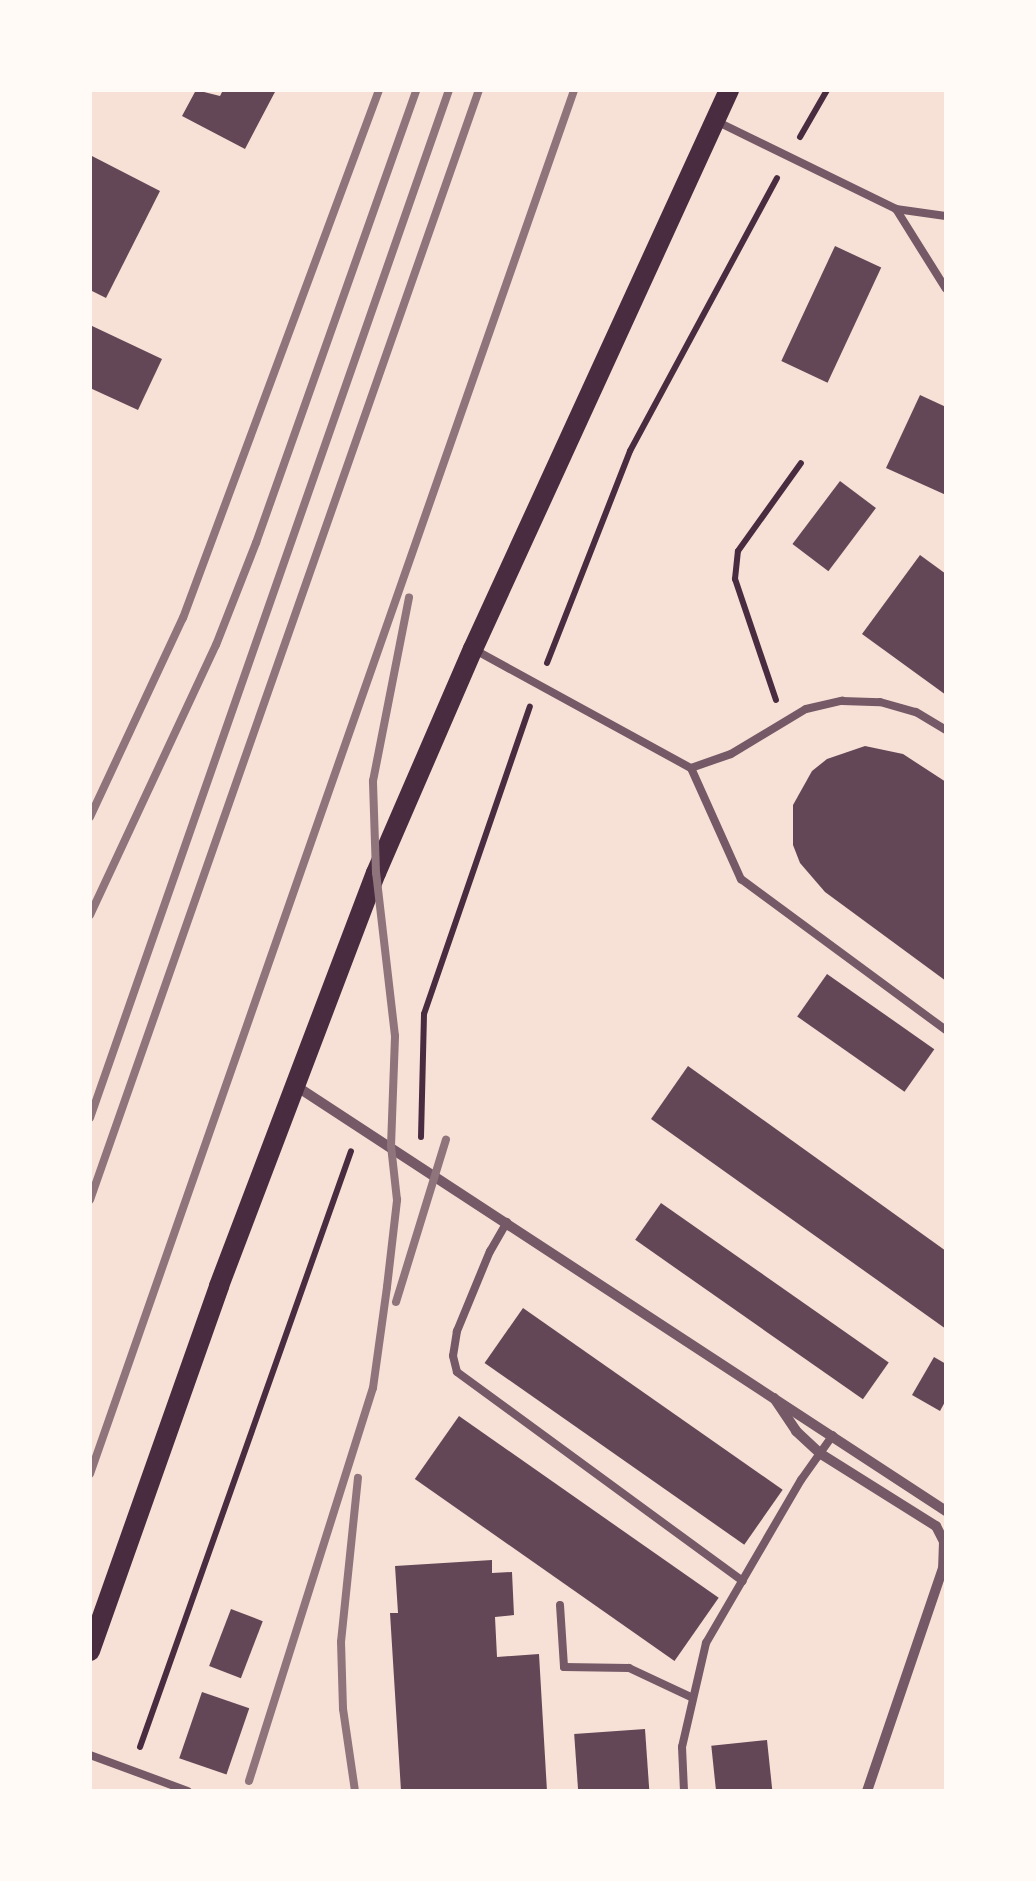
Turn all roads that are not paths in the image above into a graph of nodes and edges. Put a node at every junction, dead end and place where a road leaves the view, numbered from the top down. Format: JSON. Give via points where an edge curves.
{"nodes":[{"id":1,"x":729,"y":90,"type":"edge"},
{"id":2,"x":714,"y":120,"type":"junction"},
{"id":3,"x":896,"y":210,"type":"junction"},
{"id":4,"x":946,"y":216,"type":"edge"},
{"id":5,"x":946,"y":289,"type":"edge"},
{"id":6,"x":472,"y":649,"type":"junction"},
{"id":7,"x":946,"y":730,"type":"edge"},
{"id":8,"x":690,"y":768,"type":"junction"},
{"id":9,"x":946,"y":1030,"type":"edge"},
{"id":10,"x":296,"y":1086,"type":"junction"},
{"id":11,"x":508,"y":1221,"type":"junction"},
{"id":12,"x":770,"y":1392,"type":"junction"},
{"id":13,"x":833,"y":1435,"type":"junction"},
{"id":14,"x":821,"y":1454,"type":"junction"},
{"id":15,"x":946,"y":1511,"type":"edge"},
{"id":16,"x":743,"y":1580,"type":"junction"},
{"id":17,"x":560,"y":1605,"type":"dead end"},
{"id":18,"x":90,"y":1651,"type":"edge"},
{"id":19,"x":691,"y":1697,"type":"junction"},
{"id":20,"x":90,"y":1755,"type":"edge"},
{"id":21,"x":188,"y":1791,"type":"edge"},
{"id":22,"x":684,"y":1791,"type":"edge"},
{"id":23,"x":867,"y":1791,"type":"edge"}],
"edges":[{"from":1,"to":2,"type":"main road"},
{"from":2,"to":3,"type":"lane"},
{"from":2,"to":6,"type":"main road"},
{"from":3,"to":4,"type":"lane"},
{"from":3,"to":5,"type":"lane"},
{"from":6,"to":8,"type":"lane"},
{"from":6,"to":10,"type":"main road","via":[[376,873]]},
{"from":7,"to":8,"type":"lane","via":[[916,712],[842,701],[806,710],[731,754]]},
{"from":8,"to":9,"type":"lane","via":[[740,879]]},
{"from":10,"to":11,"type":"street"},
{"from":10,"to":18,"type":"main road"},
{"from":11,"to":12,"type":"street"},
{"from":11,"to":16,"type":"lane","via":[[457,1331],[458,1372]]},
{"from":12,"to":13,"type":"street"},
{"from":12,"to":14,"type":"street"},
{"from":13,"to":14,"type":"lane"},
{"from":13,"to":15,"type":"street"},
{"from":14,"to":16,"type":"lane"},
{"from":14,"to":23,"type":"street","via":[[936,1526],[944,1542],[943,1568]]},
{"from":16,"to":19,"type":"lane","via":[[706,1643]]},
{"from":17,"to":19,"type":"lane","via":[[564,1667],[630,1668]]},
{"from":19,"to":22,"type":"lane","via":[[682,1747]]},
{"from":20,"to":21,"type":"lane"}]}
